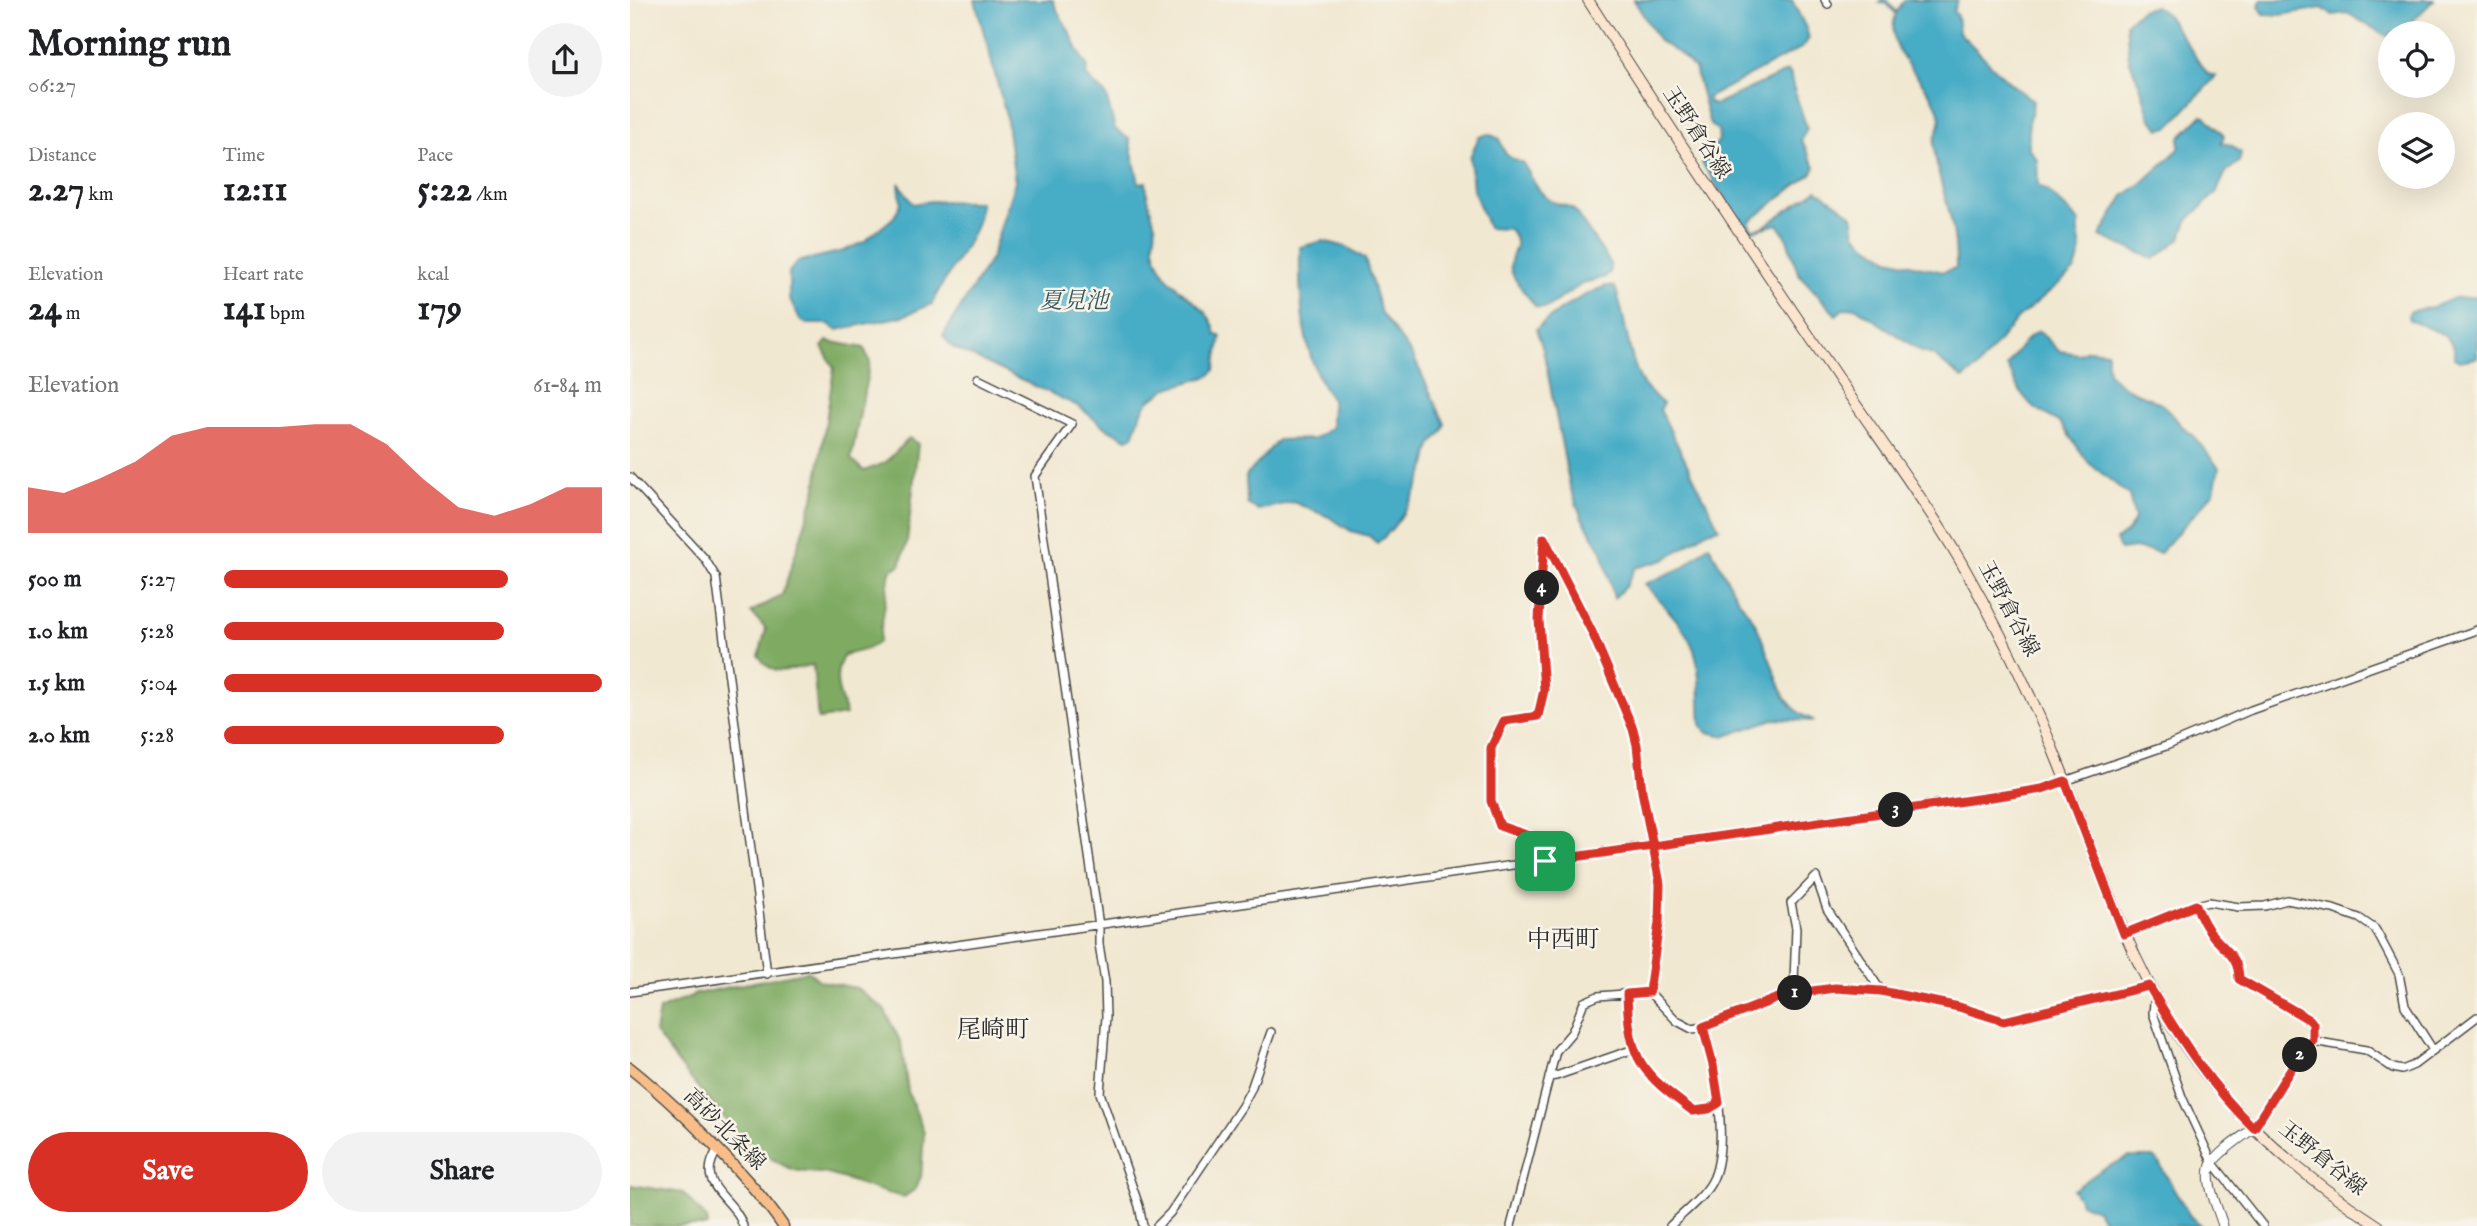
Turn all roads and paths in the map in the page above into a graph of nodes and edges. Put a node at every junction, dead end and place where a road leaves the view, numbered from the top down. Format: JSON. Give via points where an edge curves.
{"nodes":[{"id":1,"x":1588,"y":0,"type":"edge"},
{"id":2,"x":978,"y":378,"type":"dead end"},
{"id":3,"x":630,"y":477,"type":"edge"},
{"id":4,"x":2477,"y":630,"type":"edge"},
{"id":5,"x":2065,"y":781,"type":"junction"},
{"id":6,"x":1653,"y":846,"type":"junction"},
{"id":7,"x":1545,"y":861,"type":"junction"},
{"id":8,"x":2196,"y":905,"type":"junction"},
{"id":9,"x":1099,"y":926,"type":"junction"},
{"id":10,"x":2124,"y":934,"type":"junction"},
{"id":11,"x":767,"y":974,"type":"junction"},
{"id":12,"x":2149,"y":986,"type":"junction"},
{"id":13,"x":1881,"y":991,"type":"junction"},
{"id":14,"x":630,"y":992,"type":"edge"},
{"id":15,"x":1649,"y":992,"type":"junction"},
{"id":16,"x":1797,"y":993,"type":"junction"},
{"id":17,"x":1627,"y":994,"type":"junction"},
{"id":18,"x":2157,"y":1000,"type":"junction"},
{"id":19,"x":2477,"y":1017,"type":"edge"},
{"id":20,"x":1703,"y":1027,"type":"junction"},
{"id":21,"x":1271,"y":1032,"type":"dead end"},
{"id":22,"x":2313,"y":1041,"type":"junction"},
{"id":23,"x":1634,"y":1049,"type":"junction"},
{"id":24,"x":2433,"y":1050,"type":"junction"},
{"id":25,"x":630,"y":1068,"type":"edge"},
{"id":26,"x":1549,"y":1077,"type":"junction"},
{"id":27,"x":1719,"y":1103,"type":"junction"},
{"id":28,"x":2254,"y":1128,"type":"junction"},
{"id":29,"x":718,"y":1149,"type":"junction"},
{"id":30,"x":2212,"y":1162,"type":"junction"},
{"id":31,"x":743,"y":1226,"type":"edge"},
{"id":32,"x":783,"y":1226,"type":"edge"},
{"id":33,"x":1143,"y":1226,"type":"edge"},
{"id":34,"x":1157,"y":1226,"type":"edge"},
{"id":35,"x":1511,"y":1226,"type":"edge"},
{"id":36,"x":1670,"y":1226,"type":"edge"},
{"id":37,"x":2223,"y":1226,"type":"edge"},
{"id":38,"x":2263,"y":1226,"type":"edge"},
{"id":39,"x":2379,"y":1226,"type":"edge"}],
"edges":[{"from":1,"to":5,"type":"main road","name":"玉野倉谷線","via":[[1958,558],[2022,676]]},
{"from":2,"to":9,"type":"street","via":[[1072,424],[1035,476]]},
{"from":3,"to":11,"type":"street","via":[[716,577]]},
{"from":4,"to":5,"type":"street"},
{"from":5,"to":6,"type":"street","via":[[2018,793]]},
{"from":5,"to":10,"type":"main road","name":"玉野倉谷線"},
{"from":6,"to":7,"type":"street"},
{"from":6,"to":7,"type":"street","via":[[1633,729],[1592,632],[1544,538],[1539,620],[1544,673],[1541,703],[1538,716],[1504,721],[1491,748],[1491,801],[1500,826],[1536,839],[1544,849]]},
{"from":6,"to":15,"type":"street","via":[[1660,884],[1659,923]]},
{"from":7,"to":9,"type":"street"},
{"from":8,"to":10,"type":"street"},
{"from":8,"to":22,"type":"street","via":[[2211,934],[2238,962],[2239,979],[2310,1020]]},
{"from":8,"to":24,"type":"street","via":[[2265,906],[2287,900],[2359,918],[2379,936],[2399,974],[2405,1006]]},
{"from":9,"to":11,"type":"street"},
{"from":9,"to":33,"type":"street","via":[[1106,1017],[1100,1093]]},
{"from":10,"to":12,"type":"main road","name":"玉野倉谷線"},
{"from":11,"to":14,"type":"street"},
{"from":12,"to":13,"type":"street","via":[[2004,1021]]},
{"from":12,"to":18,"type":"main road","name":"玉野倉谷線"},
{"from":13,"to":16,"type":"street","via":[[1835,988]]},
{"from":13,"to":16,"type":"street","via":[[1827,909],[1816,877],[1791,903]]},
{"from":15,"to":17,"type":"street"},
{"from":15,"to":20,"type":"street","via":[[1677,1021],[1692,1029]]},
{"from":16,"to":20,"type":"street"},
{"from":17,"to":23,"type":"street"},
{"from":17,"to":26,"type":"street","via":[[1584,1002],[1572,1031],[1556,1051]]},
{"from":18,"to":28,"type":"main road","name":"玉野倉谷線","via":[[2199,1065]]},
{"from":18,"to":30,"type":"street","via":[[2153,1013],[2182,1097]]},
{"from":19,"to":24,"type":"street"},
{"from":20,"to":27,"type":"street"},
{"from":21,"to":34,"type":"street","via":[[1242,1106]]},
{"from":22,"to":24,"type":"street","via":[[2366,1050],[2402,1070]]},
{"from":22,"to":28,"type":"street"},
{"from":23,"to":26,"type":"street"},
{"from":23,"to":27,"type":"street","via":[[1651,1079],[1693,1111]]},
{"from":25,"to":29,"type":"main road","name":"高砂北条線"},
{"from":26,"to":35,"type":"street"},
{"from":27,"to":36,"type":"street","via":[[1716,1172],[1705,1192]]},
{"from":28,"to":30,"type":"street"},
{"from":28,"to":39,"type":"main road","name":"玉野倉谷線","via":[[2303,1174]]},
{"from":29,"to":31,"type":"street","via":[[710,1160],[713,1184]]},
{"from":29,"to":32,"type":"main road","name":"高砂北条線"},
{"from":30,"to":37,"type":"street","via":[[2211,1186]]},
{"from":30,"to":38,"type":"street"}]}
